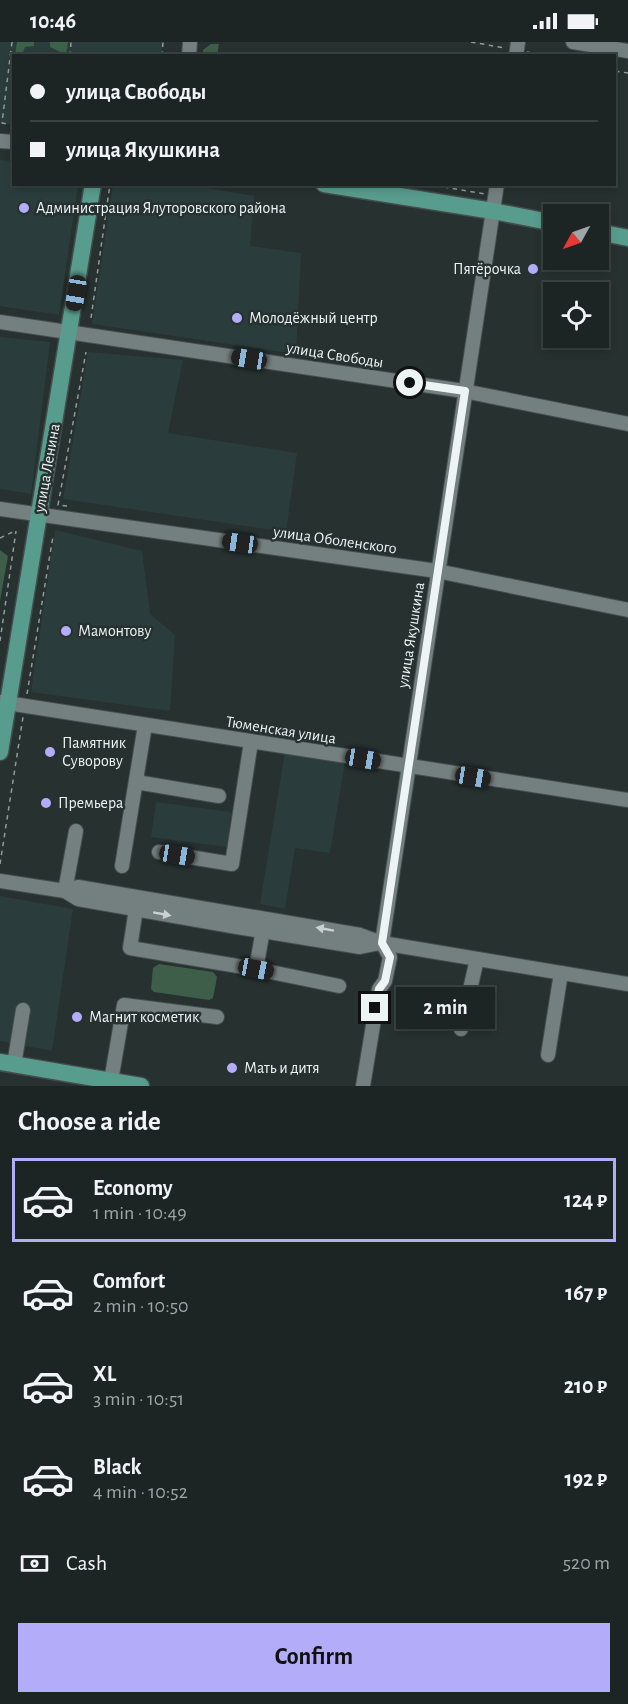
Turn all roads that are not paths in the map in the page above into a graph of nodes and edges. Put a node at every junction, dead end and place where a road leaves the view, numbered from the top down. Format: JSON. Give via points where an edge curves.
{"nodes":[{"id":1,"x":573,"y":42,"type":"edge"},
{"id":2,"x":604,"y":44,"type":"edge"},
{"id":3,"x":628,"y":51,"type":"edge"},
{"id":4,"x":93,"y":186,"type":"edge"},
{"id":5,"x":350,"y":186,"type":"edge"},
{"id":6,"x":495,"y":197,"type":"edge"},
{"id":7,"x":543,"y":218,"type":"edge"},
{"id":8,"x":609,"y":234,"type":"edge"},
{"id":9,"x":628,"y":238,"type":"edge"},
{"id":10,"x":0,"y":322,"type":"edge"},
{"id":11,"x":70,"y":332,"type":"junction"},
{"id":12,"x":465,"y":391,"type":"junction"},
{"id":13,"x":628,"y":424,"type":"edge"},
{"id":14,"x":0,"y":509,"type":"edge"},
{"id":15,"x":39,"y":514,"type":"junction"},
{"id":16,"x":437,"y":571,"type":"junction"},
{"id":17,"x":628,"y":610,"type":"edge"},
{"id":18,"x":4,"y":702,"type":"edge"},
{"id":19,"x":145,"y":725,"type":"junction"},
{"id":20,"x":252,"y":742,"type":"junction"},
{"id":21,"x":0,"y":752,"type":"edge"},
{"id":22,"x":407,"y":766,"type":"junction"},
{"id":23,"x":136,"y":782,"type":"junction"},
{"id":24,"x":219,"y":796,"type":"dead end"},
{"id":25,"x":628,"y":800,"type":"edge"},
{"id":26,"x":76,"y":831,"type":"dead end"},
{"id":27,"x":159,"y":852,"type":"dead end"},
{"id":28,"x":122,"y":866,"type":"dead end"},
{"id":29,"x":0,"y":881,"type":"edge"},
{"id":30,"x":65,"y":891,"type":"junction"},
{"id":31,"x":137,"y":904,"type":"junction"},
{"id":32,"x":264,"y":925,"type":"junction"},
{"id":33,"x":382,"y":943,"type":"junction"},
{"id":34,"x":477,"y":960,"type":"junction"},
{"id":35,"x":256,"y":969,"type":"junction"},
{"id":36,"x":561,"y":973,"type":"junction"},
{"id":37,"x":628,"y":984,"type":"edge"},
{"id":38,"x":339,"y":986,"type":"dead end"},
{"id":39,"x":23,"y":1010,"type":"dead end"},
{"id":40,"x":217,"y":1017,"type":"dead end"},
{"id":41,"x":462,"y":1029,"type":"dead end"},
{"id":42,"x":548,"y":1055,"type":"dead end"},
{"id":43,"x":7,"y":1064,"type":"edge"},
{"id":44,"x":111,"y":1081,"type":"junction"},
{"id":45,"x":141,"y":1086,"type":"edge"},
{"id":46,"x":363,"y":1086,"type":"edge"}],
"edges":[{"from":1,"to":2,"type":"street"},
{"from":2,"to":3,"type":"street"},
{"from":4,"to":11,"type":"main road","name":"улица Ленина"},
{"from":5,"to":6,"type":"main road"},
{"from":6,"to":7,"type":"main road"},
{"from":6,"to":12,"type":"street","name":"улица Якушкина"},
{"from":8,"to":9,"type":"main road"},
{"from":10,"to":11,"type":"street","name":"улица Свободы"},
{"from":11,"to":12,"type":"street","name":"улица Свободы"},
{"from":11,"to":15,"type":"main road","name":"улица Ленина"},
{"from":12,"to":13,"type":"street","name":"улица Свободы"},
{"from":12,"to":16,"type":"street","name":"улица Якушкина"},
{"from":14,"to":15,"type":"street","name":"улица Оболенского"},
{"from":15,"to":16,"type":"street","name":"улица Оболенского"},
{"from":15,"to":18,"type":"main road","name":"улица Ленина"},
{"from":16,"to":17,"type":"street","name":"улица Оболенского"},
{"from":16,"to":22,"type":"street","name":"улица Якушкина"},
{"from":18,"to":19,"type":"street","name":"Тюменская улица"},
{"from":18,"to":21,"type":"main road","name":"улица Ленина"},
{"from":19,"to":20,"type":"street","name":"Тюменская улица"},
{"from":19,"to":23,"type":"street"},
{"from":20,"to":22,"type":"street","name":"Тюменская улица"},
{"from":20,"to":27,"type":"street","via":[[231,864]]},
{"from":22,"to":25,"type":"street","name":"Тюменская улица"},
{"from":22,"to":33,"type":"street","name":"улица Якушкина"},
{"from":23,"to":24,"type":"street"},
{"from":23,"to":28,"type":"street"},
{"from":26,"to":30,"type":"street"},
{"from":29,"to":30,"type":"street"},
{"from":30,"to":31,"type":"street","via":[[78,899]]},
{"from":31,"to":32,"type":"street"},
{"from":31,"to":35,"type":"street","via":[[130,948]]},
{"from":32,"to":33,"type":"street","via":[[360,935]]},
{"from":32,"to":35,"type":"street"},
{"from":33,"to":34,"type":"street"},
{"from":33,"to":46,"type":"street","name":"улица Якушкина","via":[[390,957],[385,981],[379,989]]},
{"from":34,"to":36,"type":"street"},
{"from":34,"to":41,"type":"street"},
{"from":35,"to":38,"type":"street"},
{"from":36,"to":37,"type":"street"},
{"from":36,"to":42,"type":"street"},
{"from":39,"to":43,"type":"street"},
{"from":40,"to":44,"type":"street","via":[[124,1005]]},
{"from":43,"to":44,"type":"main road"},
{"from":44,"to":45,"type":"main road"}]}
